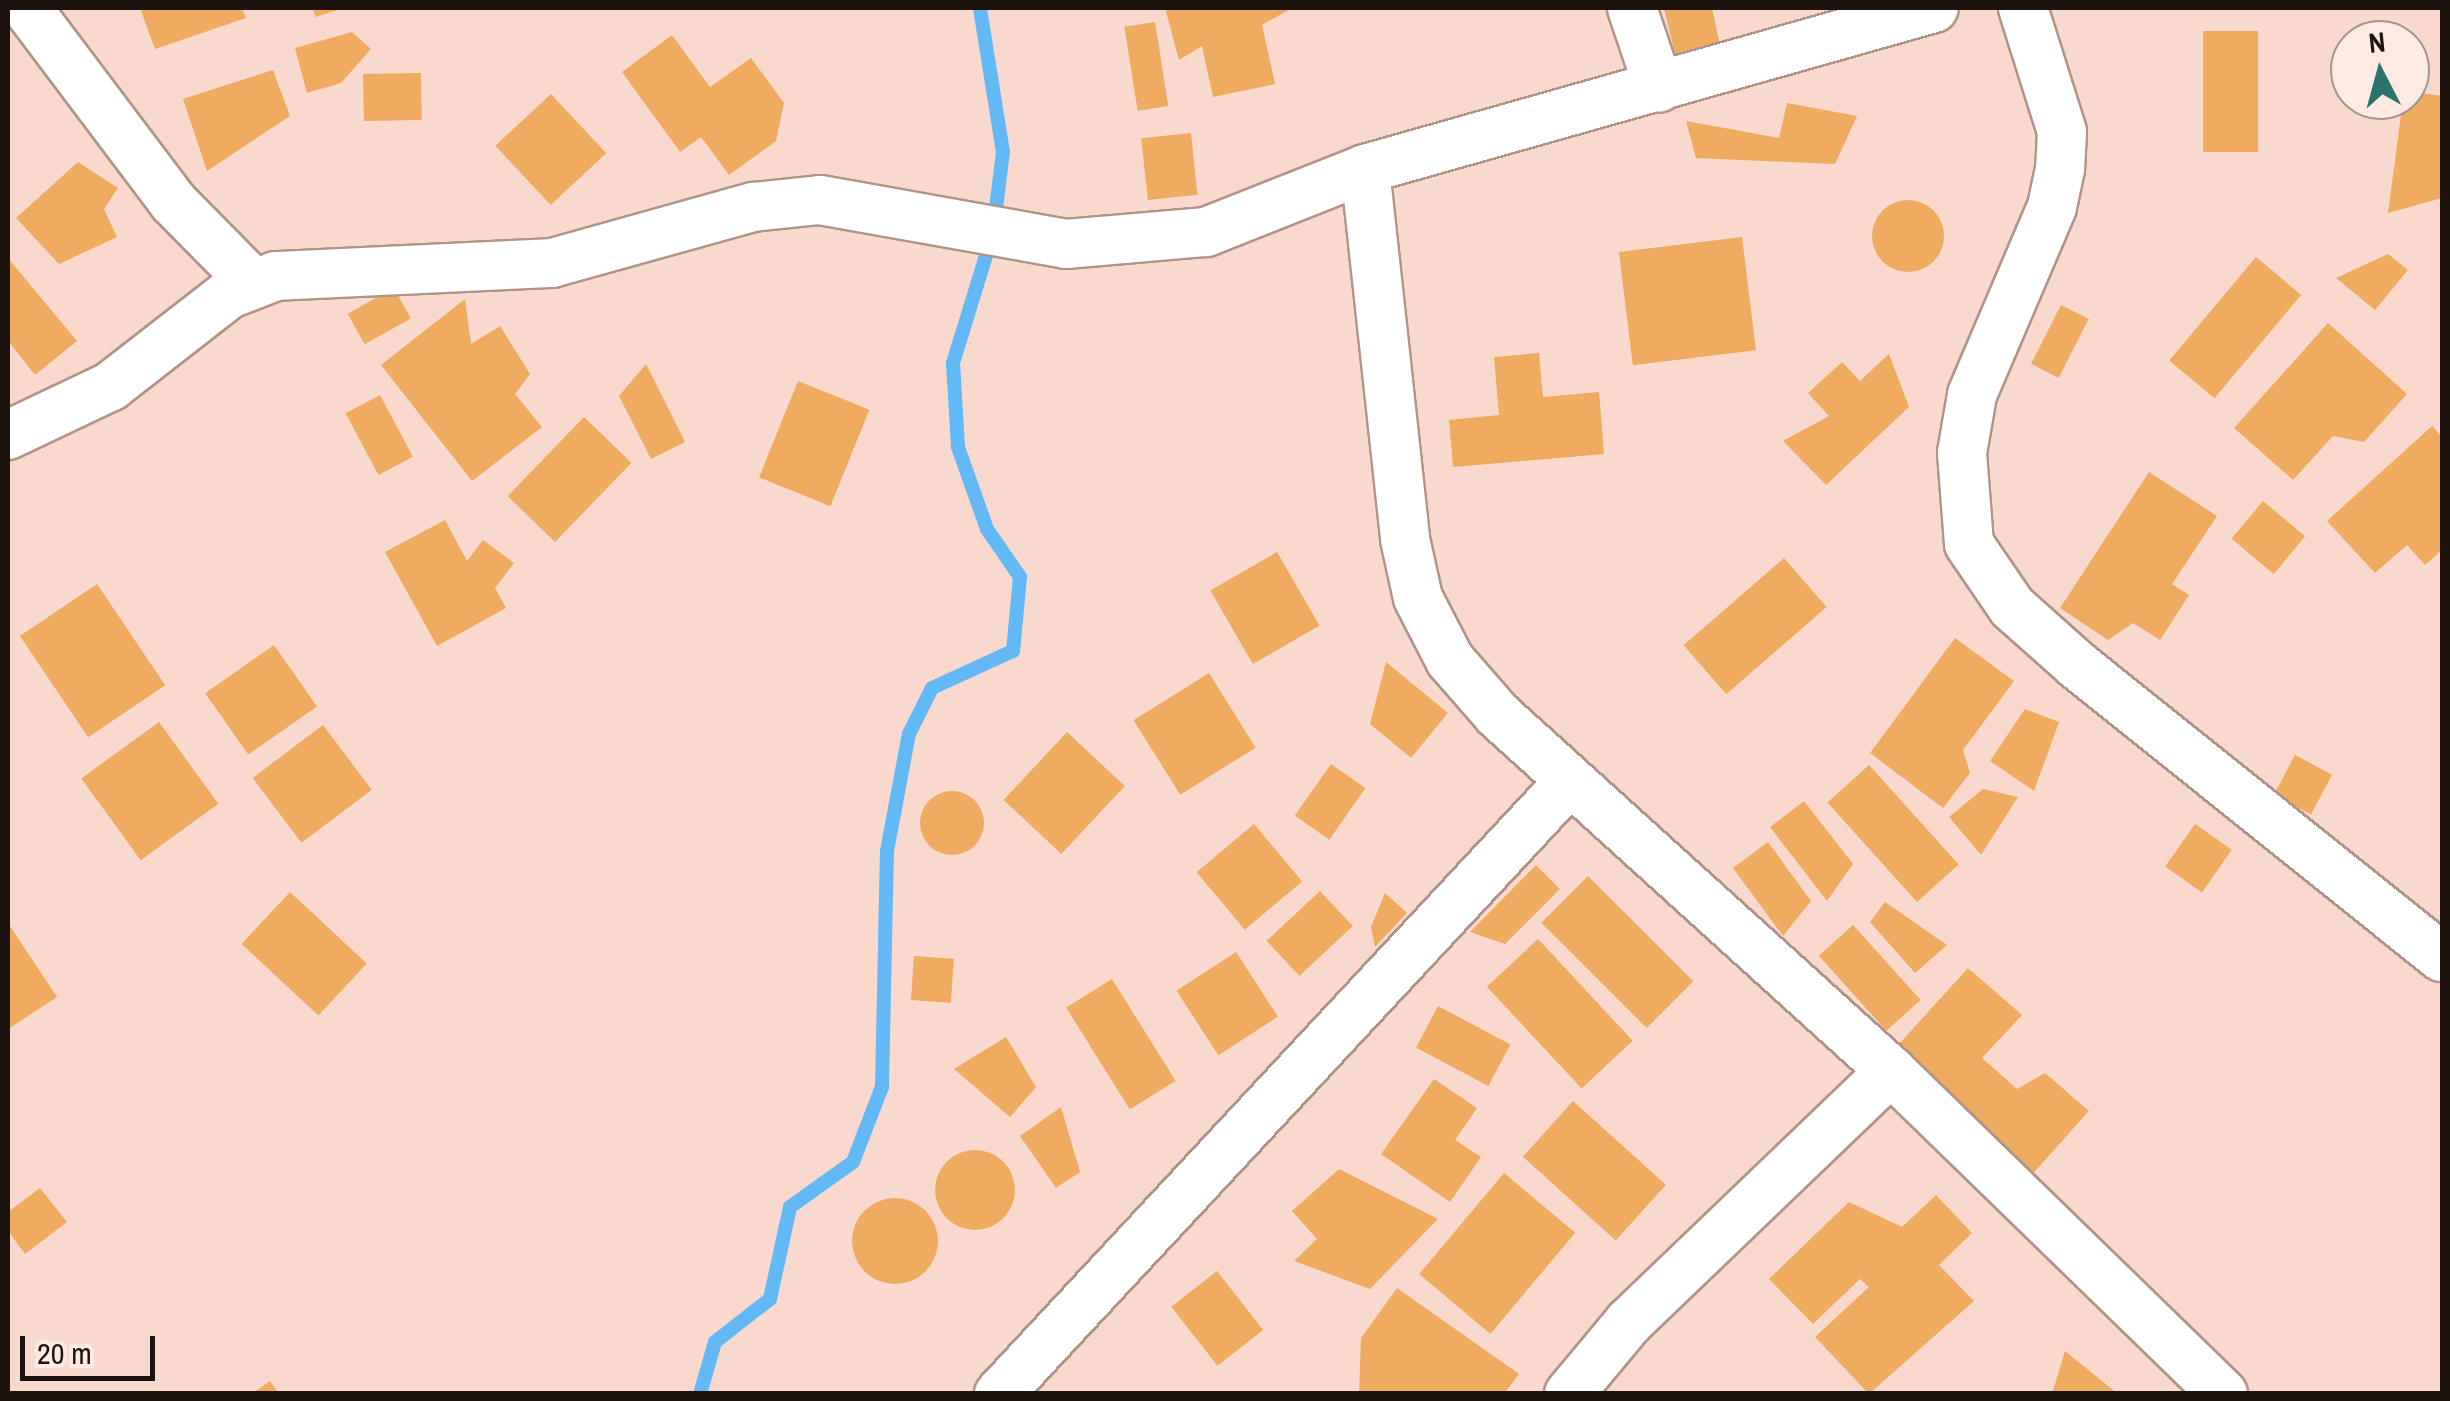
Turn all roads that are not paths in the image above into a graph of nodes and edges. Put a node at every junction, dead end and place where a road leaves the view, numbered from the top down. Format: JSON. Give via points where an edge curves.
{"nodes":[{"id":1,"x":27,"y":8,"type":"edge"},
{"id":2,"x":1632,"y":8,"type":"edge"},
{"id":3,"x":1934,"y":8,"type":"edge"},
{"id":4,"x":2023,"y":8,"type":"edge"},
{"id":5,"x":1659,"y":88,"type":"junction"},
{"id":6,"x":1365,"y":169,"type":"junction"},
{"id":7,"x":254,"y":284,"type":"junction"},
{"id":8,"x":8,"y":435,"type":"edge"},
{"id":9,"x":1570,"y":781,"type":"junction"},
{"id":10,"x":2442,"y":956,"type":"edge"},
{"id":11,"x":1890,"y":1071,"type":"junction"},
{"id":12,"x":999,"y":1394,"type":"edge"},
{"id":13,"x":1569,"y":1394,"type":"edge"},
{"id":14,"x":2223,"y":1394,"type":"edge"}],
"edges":[{"from":1,"to":7,"type":"street","via":[[173,202]]},
{"from":2,"to":5,"type":"street"},
{"from":3,"to":5,"type":"street"},
{"from":4,"to":10,"type":"street","via":[[2062,132],[2060,169],[2052,207],[1972,394],[1962,453],[1968,544],[2012,607],[2077,665]]},
{"from":5,"to":6,"type":"street"},
{"from":6,"to":7,"type":"street","via":[[1206,232],[1151,240],[1066,244],[820,200],[753,207],[552,263],[309,271]]},
{"from":6,"to":9,"type":"street","via":[[1405,539],[1418,598],[1450,660]]},
{"from":7,"to":8,"type":"street","via":[[229,294],[111,386]]},
{"from":9,"to":11,"type":"street"},
{"from":9,"to":12,"type":"street"},
{"from":11,"to":13,"type":"street","via":[[1630,1322]]},
{"from":11,"to":14,"type":"street"}]}
